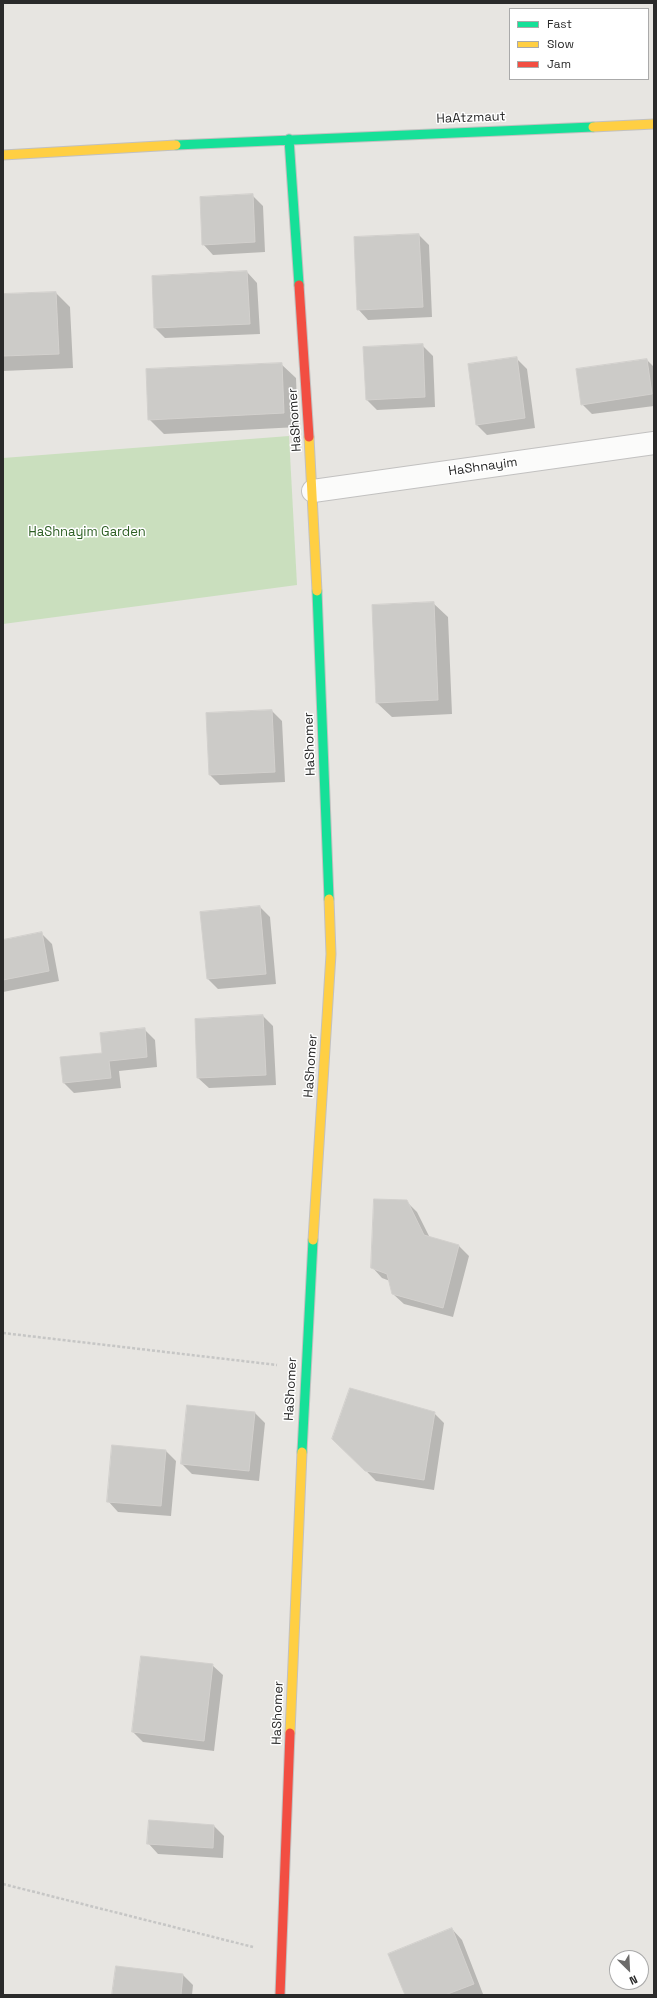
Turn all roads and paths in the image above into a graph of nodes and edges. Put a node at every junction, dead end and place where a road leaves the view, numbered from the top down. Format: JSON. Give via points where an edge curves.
{"nodes":[{"id":1,"x":654,"y":124,"type":"edge"},
{"id":2,"x":289,"y":139,"type":"junction"},
{"id":3,"x":3,"y":155,"type":"edge"},
{"id":4,"x":654,"y":443,"type":"edge"},
{"id":5,"x":312,"y":490,"type":"junction"},
{"id":6,"x":3,"y":1332,"type":"edge"},
{"id":7,"x":305,"y":1368,"type":"junction"},
{"id":8,"x":3,"y":1884,"type":"edge"},
{"id":9,"x":282,"y":1955,"type":"junction"},
{"id":10,"x":280,"y":1995,"type":"edge"}],
"edges":[{"from":1,"to":2,"type":"street","name":"HaAtzmaut"},
{"from":2,"to":3,"type":"street","name":"HaAtzmaut"},
{"from":2,"to":5,"type":"street","name":"HaShomer"},
{"from":4,"to":5,"type":"street","name":"HaShnayim"},
{"from":5,"to":7,"type":"street","name":"HaShomer","via":[[331,954]]},
{"from":6,"to":7,"type":"path"},
{"from":7,"to":9,"type":"street","name":"HaShomer"},
{"from":8,"to":9,"type":"path"},
{"from":9,"to":10,"type":"street","name":"HaShomer"}]}
